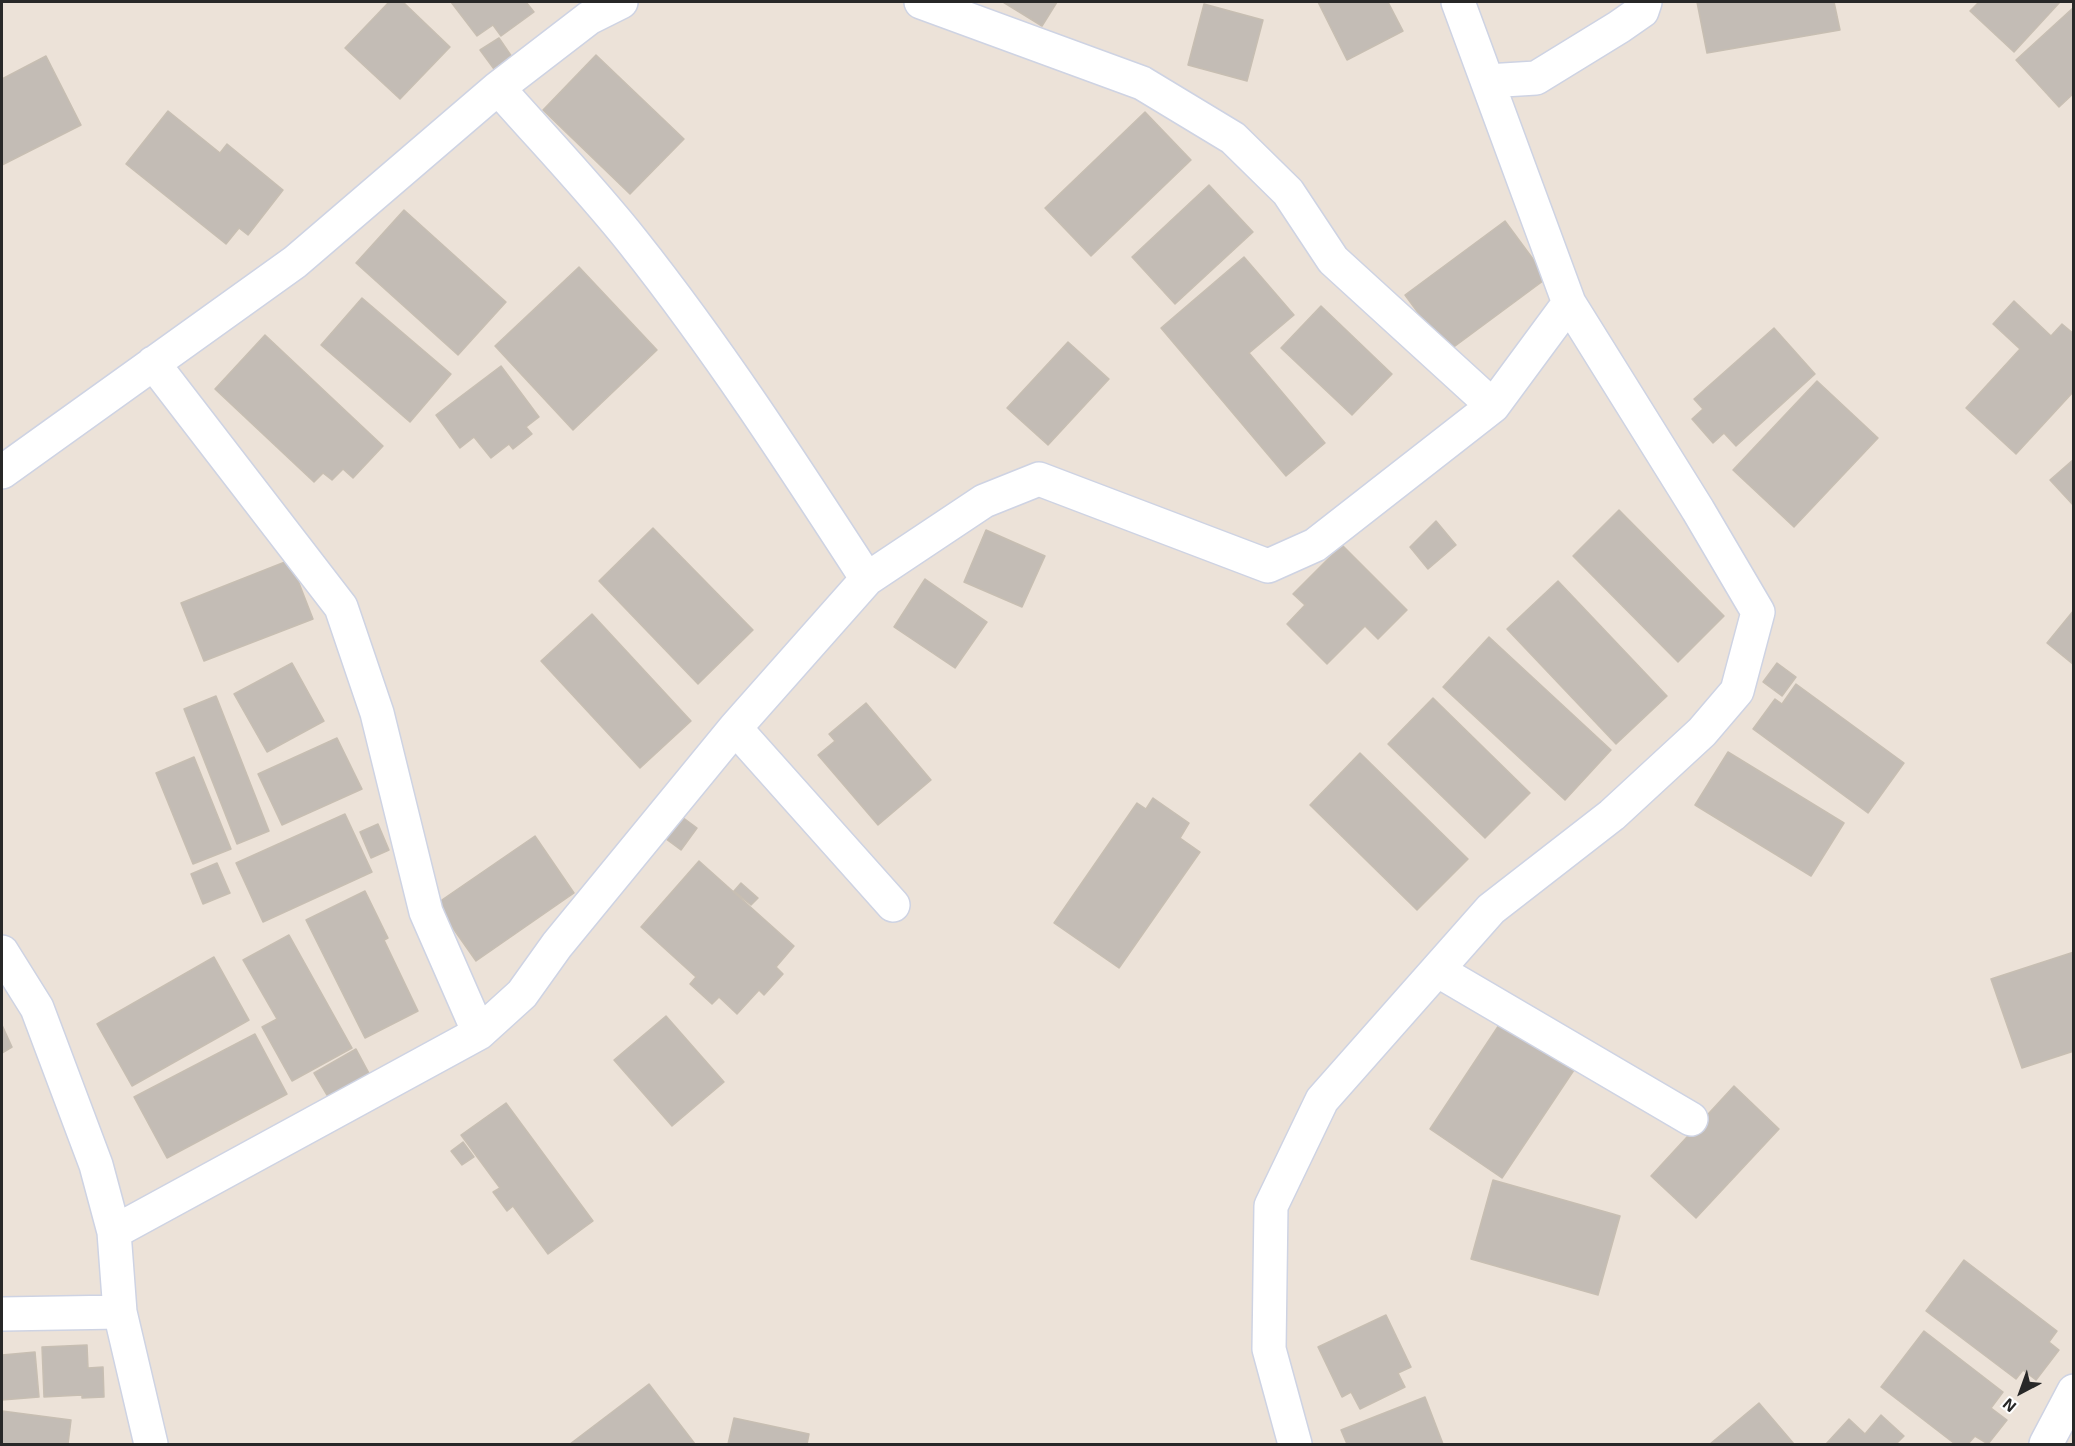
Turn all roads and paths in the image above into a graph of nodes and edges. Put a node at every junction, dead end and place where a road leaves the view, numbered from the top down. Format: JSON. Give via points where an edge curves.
{"nodes":[{"id":1,"x":621,"y":2,"type":"edge"},
{"id":2,"x":921,"y":2,"type":"edge"},
{"id":3,"x":1458,"y":2,"type":"edge"},
{"id":4,"x":1645,"y":2,"type":"edge"},
{"id":5,"x":1487,"y":81,"type":"junction"},
{"id":6,"x":498,"y":88,"type":"junction"},
{"id":7,"x":1569,"y":303,"type":"junction"},
{"id":8,"x":153,"y":363,"type":"junction"},
{"id":9,"x":1493,"y":406,"type":"junction"},
{"id":10,"x":2,"y":472,"type":"edge"},
{"id":11,"x":867,"y":579,"type":"junction"},
{"id":12,"x":735,"y":728,"type":"junction"},
{"id":13,"x":893,"y":905,"type":"dead end"},
{"id":14,"x":2,"y":952,"type":"edge"},
{"id":15,"x":1437,"y":970,"type":"junction"},
{"id":16,"x":479,"y":1033,"type":"junction"},
{"id":17,"x":1691,"y":1119,"type":"dead end"},
{"id":18,"x":114,"y":1232,"type":"junction"},
{"id":19,"x":120,"y":1312,"type":"junction"},
{"id":20,"x":2,"y":1314,"type":"edge"},
{"id":21,"x":2073,"y":1391,"type":"edge"},
{"id":22,"x":151,"y":1444,"type":"edge"},
{"id":23,"x":1295,"y":1444,"type":"edge"},
{"id":24,"x":2046,"y":1444,"type":"edge"}],
"edges":[{"from":1,"to":6,"type":"street","via":[[590,18]]},
{"from":2,"to":9,"type":"street","via":[[1142,83],[1233,138],[1288,192],[1333,260]]},
{"from":3,"to":5,"type":"street"},
{"from":4,"to":5,"type":"street","via":[[1642,11],[1536,78]]},
{"from":5,"to":7,"type":"street"},
{"from":6,"to":8,"type":"street","via":[[295,262]]},
{"from":6,"to":11,"type":"street","via":[[632,241],[689,316],[778,442]]},
{"from":7,"to":9,"type":"street"},
{"from":7,"to":15,"type":"street","via":[[1758,612],[1737,691],[1702,732],[1611,815],[1491,909]]},
{"from":8,"to":10,"type":"street"},
{"from":8,"to":16,"type":"street","via":[[341,607],[377,713],[426,912]]},
{"from":9,"to":11,"type":"street","via":[[1315,545],[1269,566],[1039,479],[984,501]]},
{"from":11,"to":12,"type":"street"},
{"from":12,"to":13,"type":"street"},
{"from":12,"to":16,"type":"street","via":[[522,994]]},
{"from":14,"to":18,"type":"street","via":[[37,1008],[96,1165]]},
{"from":15,"to":17,"type":"street"},
{"from":15,"to":23,"type":"street","via":[[1323,1100],[1271,1206],[1269,1349]]},
{"from":16,"to":18,"type":"street"},
{"from":18,"to":19,"type":"street"},
{"from":19,"to":20,"type":"street"},
{"from":19,"to":22,"type":"street"},
{"from":21,"to":24,"type":"street"}]}
